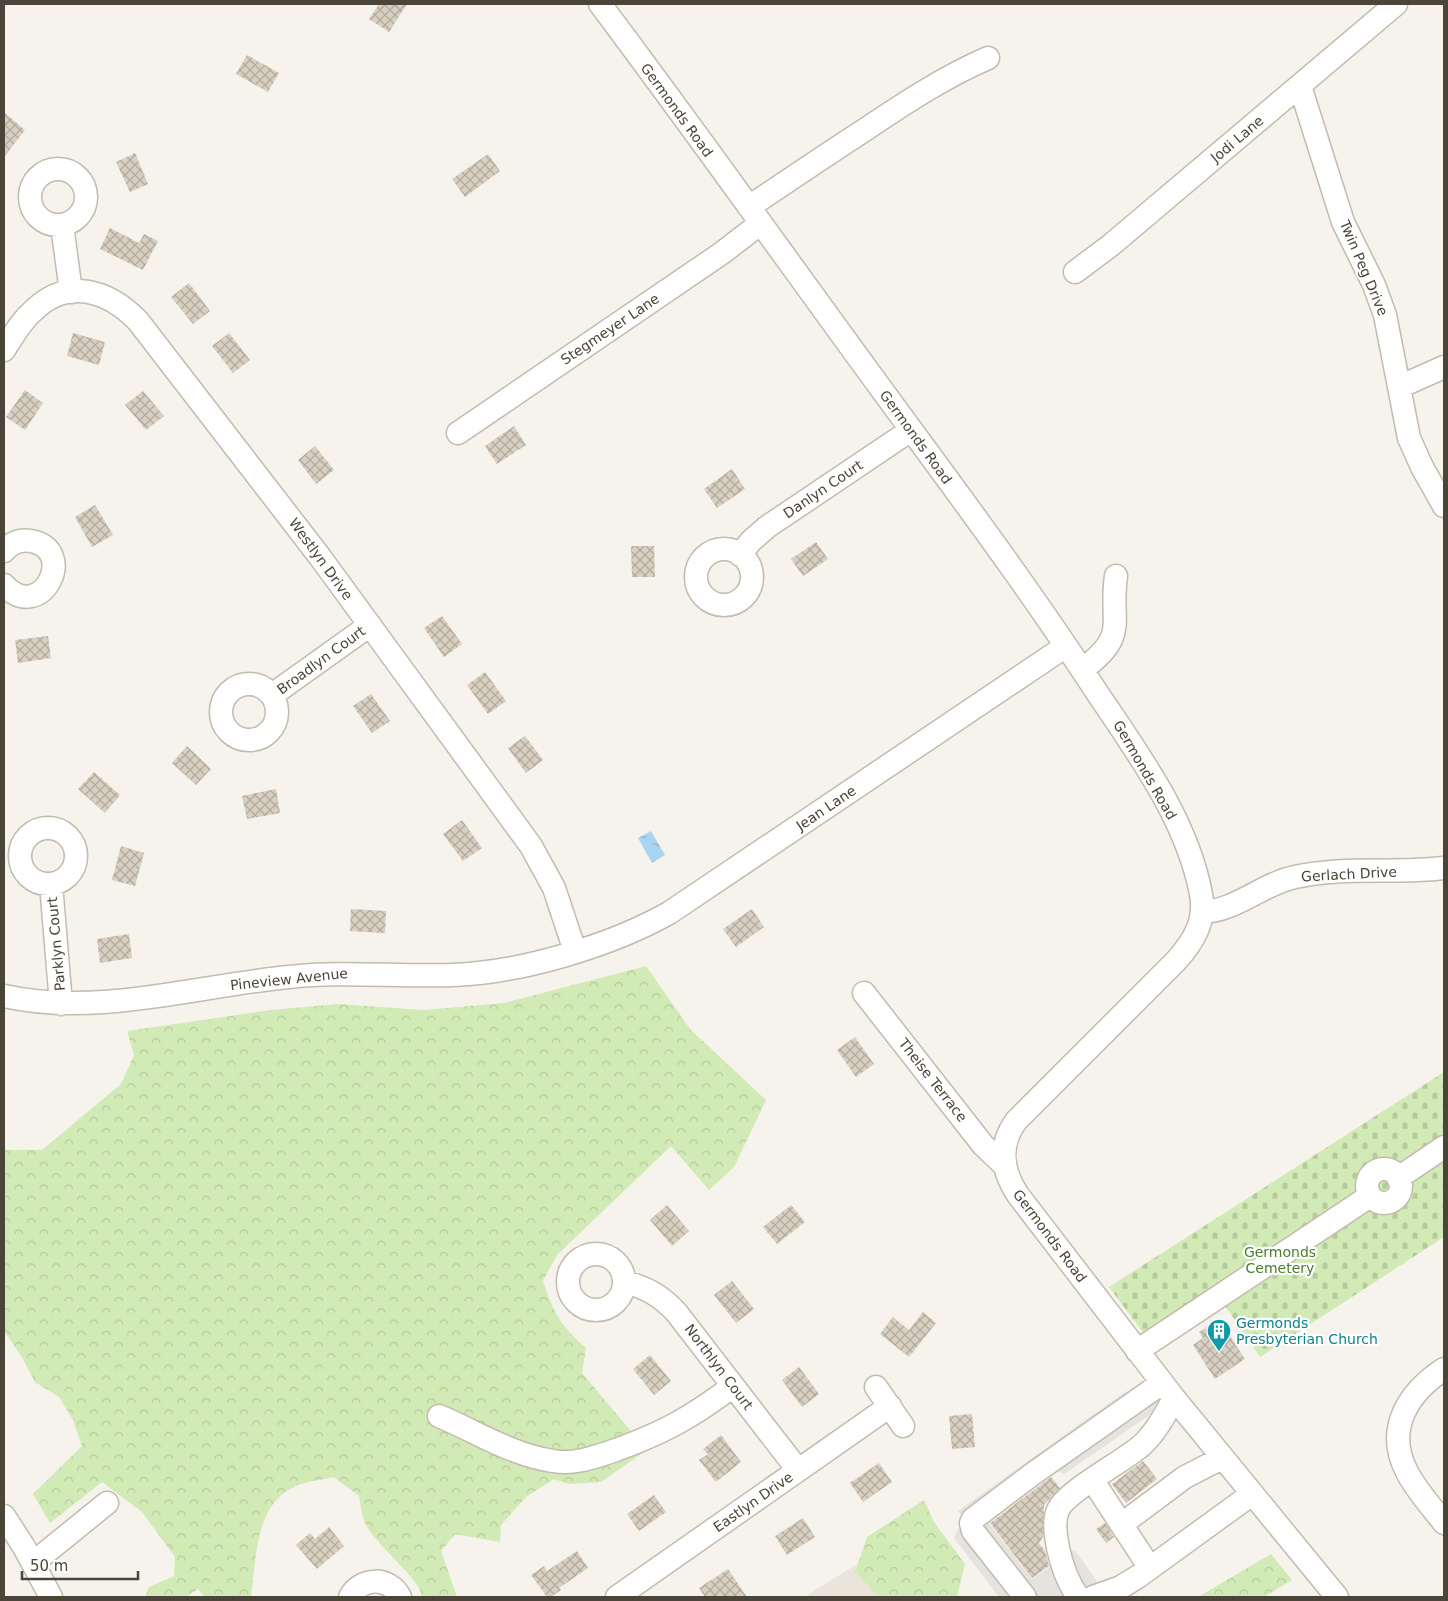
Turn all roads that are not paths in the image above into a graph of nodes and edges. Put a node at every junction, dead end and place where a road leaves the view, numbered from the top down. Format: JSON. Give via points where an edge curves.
{"nodes":[{"id":1,"x":610,"y":7,"type":"edge"},
{"id":2,"x":1386,"y":7,"type":"edge"},
{"id":3,"x":988,"y":58,"type":"dead end"},
{"id":4,"x":1300,"y":86,"type":"junction"},
{"id":5,"x":755,"y":215,"type":"junction"},
{"id":6,"x":62,"y":225,"type":"dead end"},
{"id":7,"x":1075,"y":272,"type":"dead end"},
{"id":8,"x":71,"y":292,"type":"junction"},
{"id":9,"x":4,"y":350,"type":"edge"},
{"id":10,"x":1444,"y":367,"type":"edge"},
{"id":11,"x":1399,"y":387,"type":"junction"},
{"id":12,"x":911,"y":430,"type":"junction"},
{"id":13,"x":458,"y":433,"type":"dead end"},
{"id":14,"x":1444,"y":506,"type":"edge"},
{"id":15,"x":4,"y":551,"type":"edge"},
{"id":16,"x":740,"y":554,"type":"dead end"},
{"id":17,"x":1116,"y":576,"type":"dead end"},
{"id":18,"x":4,"y":585,"type":"edge"},
{"id":19,"x":370,"y":625,"type":"junction"},
{"id":20,"x":1066,"y":646,"type":"junction"},
{"id":21,"x":1082,"y":670,"type":"junction"},
{"id":22,"x":272,"y":695,"type":"dead end"},
{"id":23,"x":1444,"y":868,"type":"edge"},
{"id":24,"x":51,"y":884,"type":"dead end"},
{"id":25,"x":1202,"y":912,"type":"junction"},
{"id":26,"x":574,"y":951,"type":"junction"},
{"id":27,"x":864,"y":993,"type":"dead end"},
{"id":28,"x":4,"y":996,"type":"edge"},
{"id":29,"x":61,"y":1004,"type":"junction"},
{"id":30,"x":1444,"y":1148,"type":"edge"},
{"id":31,"x":1004,"y":1165,"type":"junction"},
{"id":32,"x":624,"y":1282,"type":"dead end"},
{"id":33,"x":1137,"y":1351,"type":"junction"},
{"id":34,"x":1444,"y":1370,"type":"edge"},
{"id":35,"x":733,"y":1386,"type":"junction"},
{"id":36,"x":876,"y":1387,"type":"dead end"},
{"id":37,"x":1168,"y":1391,"type":"junction"},
{"id":38,"x":890,"y":1406,"type":"junction"},
{"id":39,"x":439,"y":1416,"type":"dead end"},
{"id":40,"x":903,"y":1426,"type":"dead end"},
{"id":41,"x":1222,"y":1458,"type":"junction"},
{"id":42,"x":798,"y":1470,"type":"junction"},
{"id":43,"x":1093,"y":1481,"type":"junction"},
{"id":44,"x":1252,"y":1494,"type":"junction"},
{"id":45,"x":107,"y":1503,"type":"dead end"},
{"id":46,"x":4,"y":1516,"type":"edge"},
{"id":47,"x":1444,"y":1523,"type":"edge"},
{"id":48,"x":1122,"y":1524,"type":"junction"},
{"id":49,"x":33,"y":1563,"type":"junction"},
{"id":50,"x":1150,"y":1568,"type":"junction"},
{"id":51,"x":51,"y":1597,"type":"edge"},
{"id":52,"x":350,"y":1597,"type":"edge"},
{"id":53,"x":400,"y":1597,"type":"edge"},
{"id":54,"x":617,"y":1597,"type":"edge"},
{"id":55,"x":1025,"y":1597,"type":"edge"},
{"id":56,"x":1078,"y":1597,"type":"edge"},
{"id":57,"x":1093,"y":1597,"type":"edge"},
{"id":58,"x":1337,"y":1597,"type":"edge"}],
"edges":[{"from":1,"to":5,"type":"street","name":"Germonds Road"},
{"from":2,"to":4,"type":"street","name":"Jodi Lane"},
{"from":3,"to":5,"type":"street","name":"Stegmeyer Lane","via":[[953,73],[788,179]]},
{"from":4,"to":7,"type":"street","name":"Jodi Lane"},
{"from":4,"to":11,"type":"street","name":"Twin Peg Drive","via":[[1341,214],[1385,315]]},
{"from":5,"to":12,"type":"street","name":"Germonds Road"},
{"from":5,"to":13,"type":"street","name":"Stegmeyer Lane","via":[[722,253]]},
{"from":6,"to":8,"type":"street"},
{"from":8,"to":9,"type":"street","name":"Westlyn Drive","via":[[52,297],[34,309]]},
{"from":8,"to":19,"type":"street","name":"Westlyn Drive","via":[[107,297],[138,321]]},
{"from":10,"to":11,"type":"street"},
{"from":11,"to":14,"type":"street","name":"Twin Peg Drive","via":[[1409,438]]},
{"from":12,"to":16,"type":"street","name":"Danlyn Court","via":[[767,527]]},
{"from":12,"to":20,"type":"street","name":"Germonds Road"},
{"from":15,"to":18,"type":"street","via":[[18,541],[35,542],[49,553],[54,569],[49,585],[34,595],[15,594]]},
{"from":17,"to":21,"type":"street","via":[[1113,594],[1115,633],[1110,645]]},
{"from":19,"to":22,"type":"street","name":"Broadlyn Court"},
{"from":19,"to":26,"type":"street","name":"Westlyn Drive","via":[[538,857],[556,894]]},
{"from":20,"to":21,"type":"street","name":"Germonds Road"},
{"from":20,"to":26,"type":"street","name":"Jean Lane","via":[[669,913],[637,930]]},
{"from":21,"to":25,"type":"street","name":"Germonds Road","via":[[1145,765],[1169,808],[1195,870]]},
{"from":23,"to":25,"type":"street","name":"Gerlach Drive","via":[[1294,877],[1223,909]]},
{"from":24,"to":29,"type":"street","name":"Parklyn Court"},
{"from":25,"to":31,"type":"street","name":"Germonds Road","via":[[1197,932],[1182,954],[1016,1121],[1005,1143]]},
{"from":26,"to":29,"type":"street","name":"Pineview Avenue","via":[[518,966],[470,974],[307,975],[114,1002]]},
{"from":27,"to":31,"type":"street","name":"Theise Terrace","via":[[989,1152]]},
{"from":28,"to":29,"type":"street","name":"Pineview Avenue"},
{"from":30,"to":33,"type":"street","via":[[1398,1178],[1399,1192],[1392,1201],[1380,1203],[1370,1196]]},
{"from":31,"to":33,"type":"street","name":"Germonds Road","via":[[1018,1195]]},
{"from":32,"to":35,"type":"street","name":"Northlyn Court","via":[[647,1289],[668,1303]]},
{"from":33,"to":37,"type":"street","name":"Germonds Road"},
{"from":34,"to":47,"type":"street","via":[[1413,1396],[1402,1414],[1398,1434],[1405,1468]]},
{"from":35,"to":39,"type":"street","via":[[672,1428],[576,1462],[554,1462],[530,1456]]},
{"from":35,"to":42,"type":"street","name":"Northlyn Court"},
{"from":36,"to":38,"type":"street"},
{"from":37,"to":41,"type":"street","name":"Germonds Road"},
{"from":37,"to":43,"type":"street","via":[[1147,1440]]},
{"from":37,"to":55,"type":"street","via":[[1034,1472],[973,1519],[973,1531]]},
{"from":38,"to":40,"type":"street"},
{"from":38,"to":42,"type":"street","name":"Eastlyn Drive"},
{"from":41,"to":44,"type":"street","name":"Germonds Road"},
{"from":41,"to":48,"type":"street","via":[[1185,1477]]},
{"from":42,"to":54,"type":"street","name":"Eastlyn Drive"},
{"from":43,"to":48,"type":"street"},
{"from":43,"to":56,"type":"street","via":[[1063,1502],[1056,1519],[1061,1563],[1065,1577]]},
{"from":44,"to":50,"type":"street"},
{"from":44,"to":58,"type":"street","name":"Germonds Road"},
{"from":45,"to":49,"type":"street"},
{"from":46,"to":49,"type":"street"},
{"from":48,"to":50,"type":"street"},
{"from":49,"to":51,"type":"street"},
{"from":50,"to":57,"type":"street","via":[[1121,1587]]},
{"from":52,"to":53,"type":"street","via":[[359,1586],[376,1581],[392,1587]]}]}
